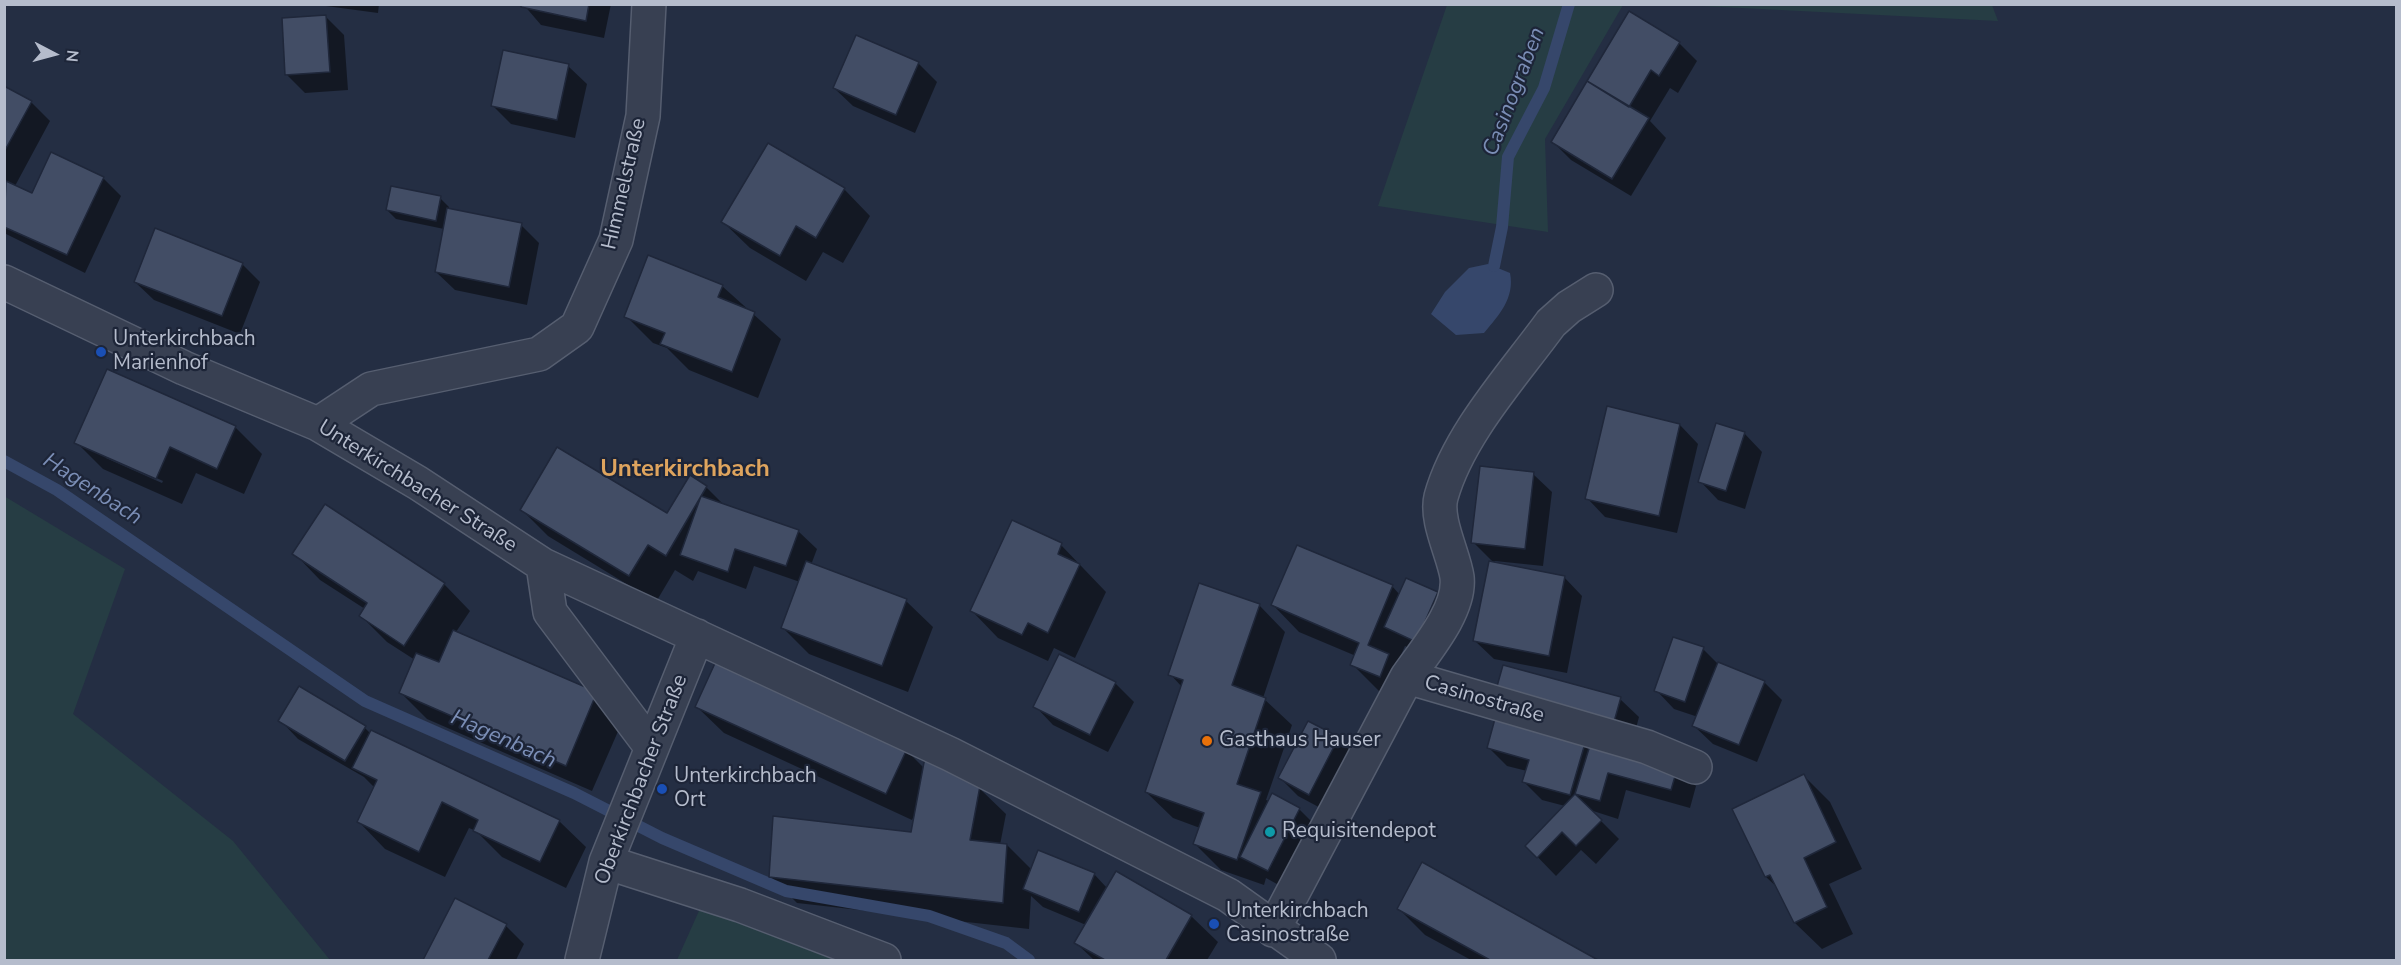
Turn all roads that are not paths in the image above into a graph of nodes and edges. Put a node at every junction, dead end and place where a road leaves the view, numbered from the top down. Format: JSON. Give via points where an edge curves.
{"nodes":[{"id":1,"x":649,"y":4,"type":"edge"},
{"id":2,"x":4,"y":282,"type":"edge"},
{"id":3,"x":1596,"y":290,"type":"dead end"},
{"id":4,"x":318,"y":424,"type":"junction"},
{"id":5,"x":543,"y":565,"type":"junction"},
{"id":6,"x":697,"y":636,"type":"junction"},
{"id":7,"x":1407,"y":678,"type":"junction"},
{"id":8,"x":652,"y":748,"type":"junction"},
{"id":9,"x":1695,"y":767,"type":"dead end"},
{"id":10,"x":606,"y":862,"type":"junction"},
{"id":11,"x":1274,"y":930,"type":"junction"},
{"id":12,"x":582,"y":960,"type":"edge"},
{"id":13,"x":884,"y":960,"type":"edge"},
{"id":14,"x":1318,"y":960,"type":"edge"}],
"edges":[{"from":1,"to":4,"type":"street","name":"Himmelstraße","via":[[643,116],[616,240],[577,327],[539,354],[371,389]]},
{"from":2,"to":4,"type":"street","name":"Unterkirchbacher Straße","via":[[183,368]]},
{"from":3,"to":7,"type":"street","via":[[1551,323],[1464,444],[1440,498],[1445,541],[1457,578],[1450,615]]},
{"from":4,"to":5,"type":"street","name":"Unterkirchbacher Straße","via":[[418,483]]},
{"from":5,"to":6,"type":"street","name":"Unterkirchbacher Straße"},
{"from":5,"to":8,"type":"street","via":[[550,612]]},
{"from":6,"to":8,"type":"street","name":"Oberkirchbacher Straße"},
{"from":6,"to":11,"type":"street","name":"Unterkirchbacher Straße","via":[[950,754],[1228,895]]},
{"from":7,"to":9,"type":"street","name":"Casinostraße","via":[[1647,747]]},
{"from":7,"to":11,"type":"street","name":"Casinostraße"},
{"from":8,"to":10,"type":"street","name":"Oberkirchbacher Straße"},
{"from":10,"to":12,"type":"street","name":"Oberkirchbacher Straße"},
{"from":10,"to":13,"type":"street","via":[[740,905]]},
{"from":11,"to":14,"type":"street","name":"Unterkirchbacher Straße"}]}
